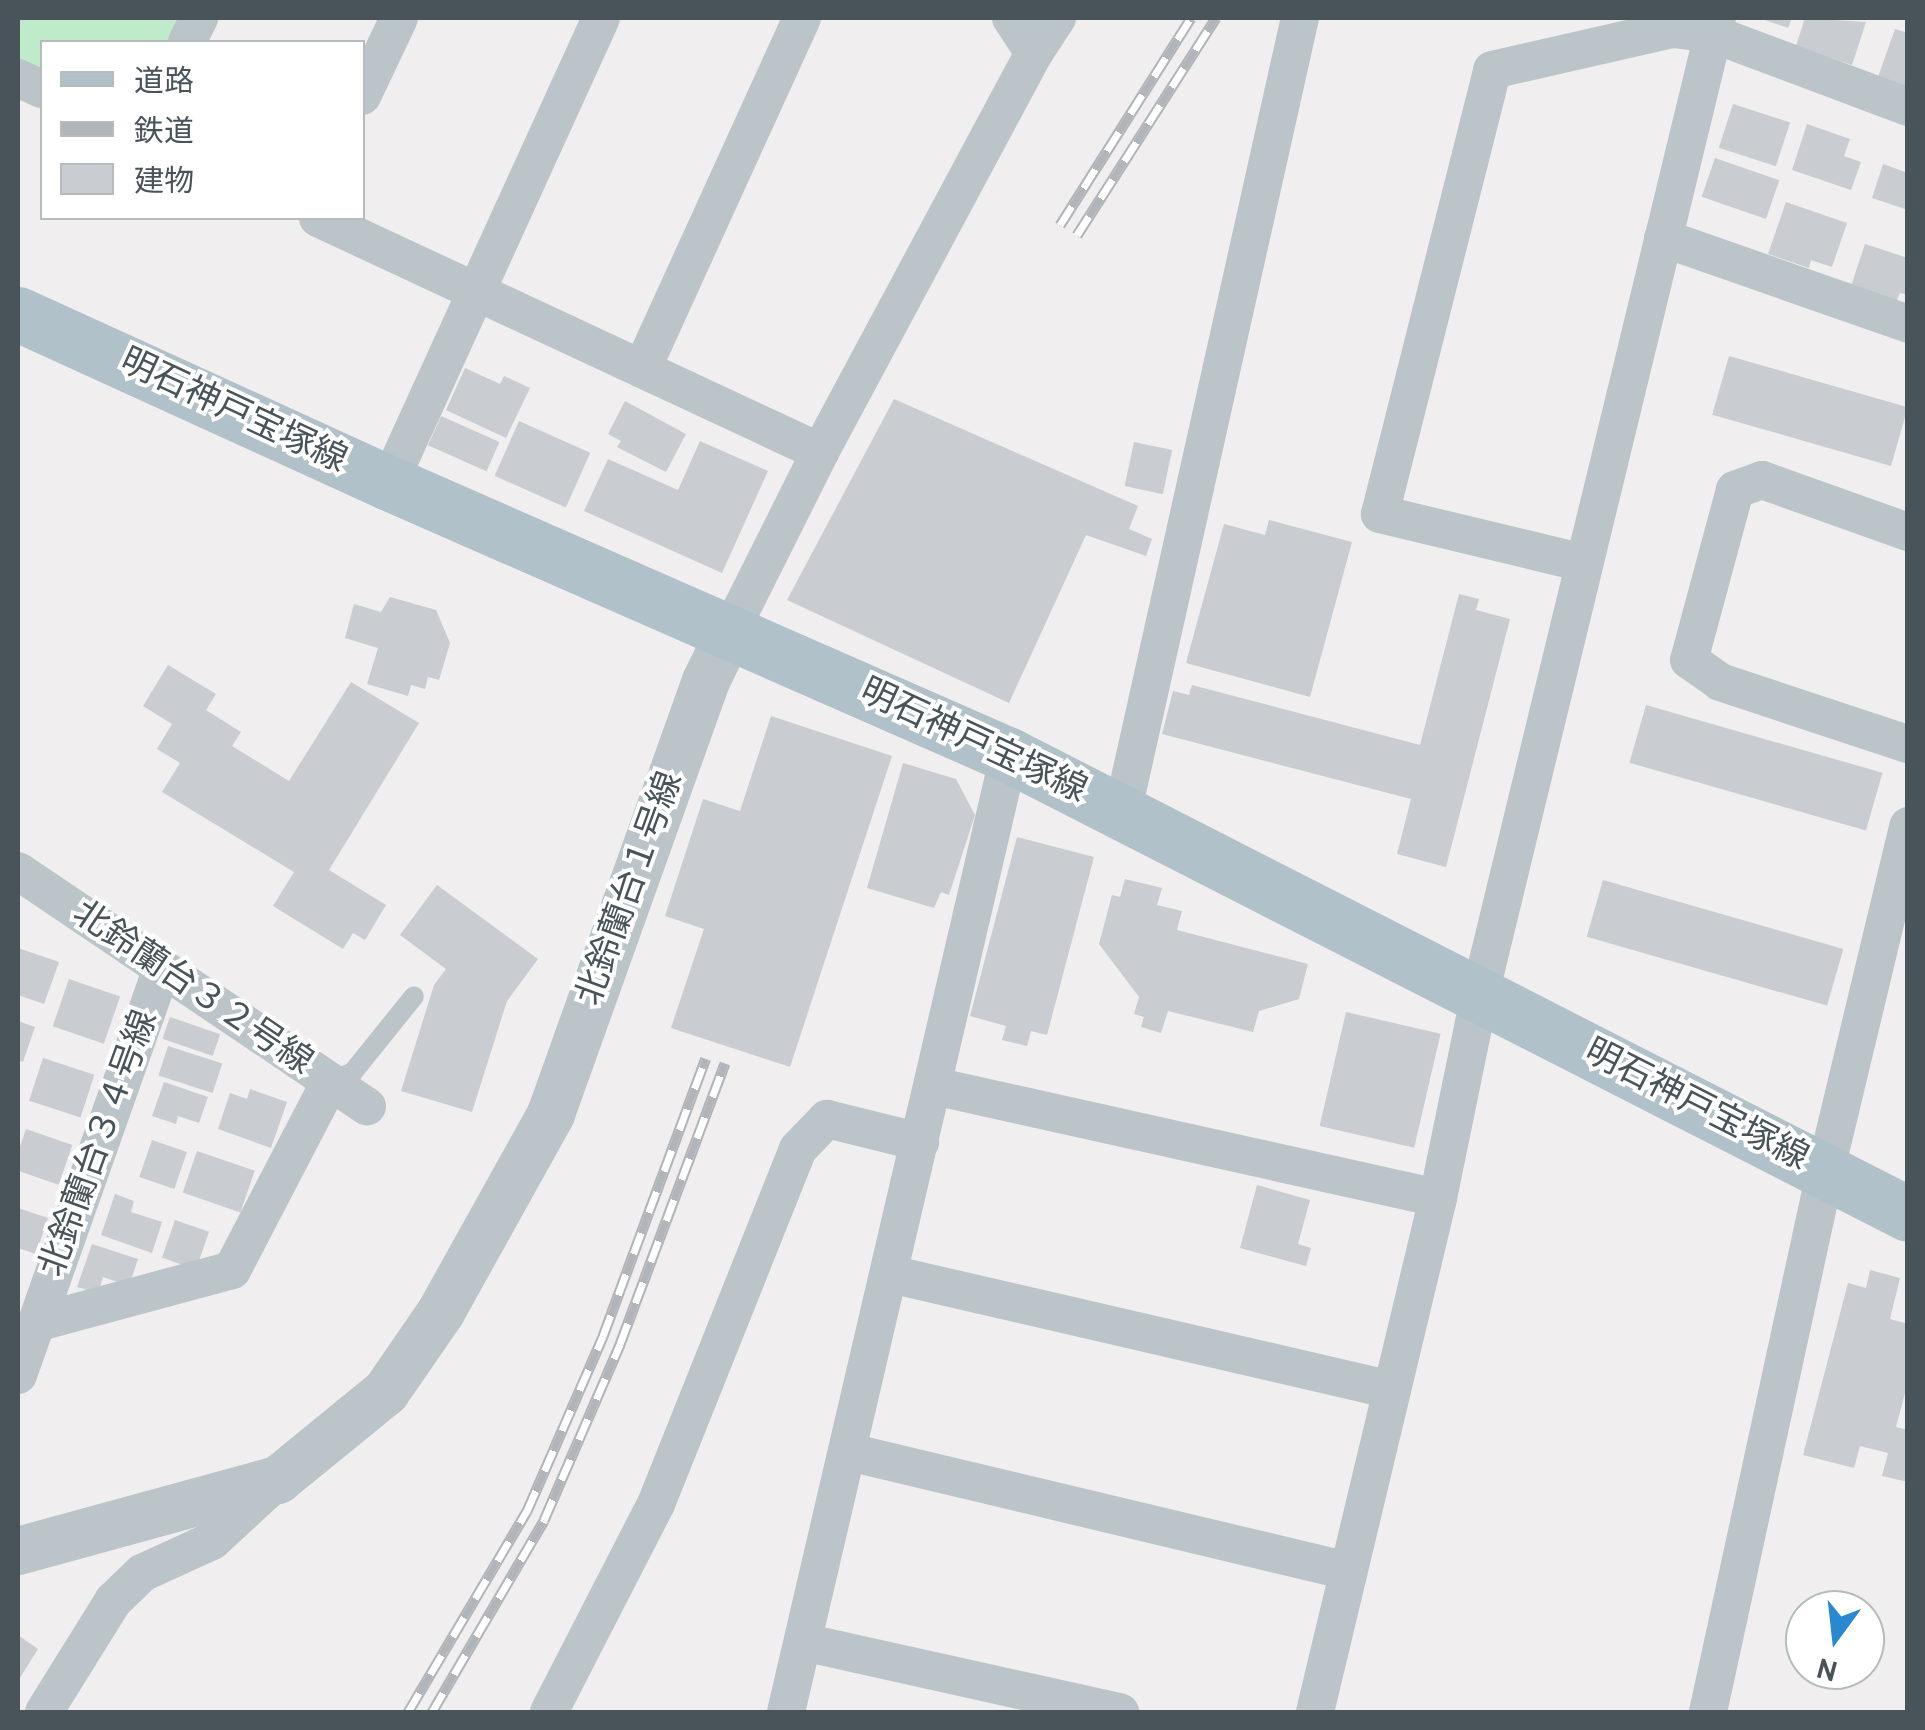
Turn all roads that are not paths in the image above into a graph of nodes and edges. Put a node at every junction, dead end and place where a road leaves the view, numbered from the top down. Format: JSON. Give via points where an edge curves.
{"nodes":[{"id":1,"x":399,"y":18,"type":"edge"},
{"id":2,"x":600,"y":18,"type":"edge"},
{"id":3,"x":802,"y":18,"type":"edge"},
{"id":4,"x":1011,"y":18,"type":"edge"},
{"id":5,"x":1057,"y":18,"type":"edge"},
{"id":6,"x":1300,"y":18,"type":"edge"},
{"id":7,"x":1715,"y":26,"type":"edge"},
{"id":8,"x":1034,"y":53,"type":"junction"},
{"id":9,"x":365,"y":90,"type":"edge"},
{"id":10,"x":1908,"y":107,"type":"edge"},
{"id":11,"x":322,"y":220,"type":"edge"},
{"id":12,"x":1662,"y":238,"type":"junction"},
{"id":13,"x":475,"y":292,"type":"junction"},
{"id":14,"x":18,"y":314,"type":"edge"},
{"id":15,"x":1908,"y":324,"type":"edge"},
{"id":16,"x":642,"y":368,"type":"junction"},
{"id":17,"x":820,"y":452,"type":"junction"},
{"id":18,"x":389,"y":483,"type":"junction"},
{"id":19,"x":1908,"y":532,"type":"edge"},
{"id":20,"x":1584,"y":563,"type":"junction"},
{"id":21,"x":731,"y":630,"type":"junction"},
{"id":22,"x":1908,"y":744,"type":"edge"},
{"id":23,"x":1009,"y":755,"type":"junction"},
{"id":24,"x":1122,"y":814,"type":"junction"},
{"id":25,"x":1908,"y":826,"type":"edge"},
{"id":26,"x":18,"y":870,"type":"edge"},
{"id":27,"x":162,"y":969,"type":"junction"},
{"id":28,"x":1480,"y":994,"type":"junction"},
{"id":29,"x":414,"y":996,"type":"dead end"},
{"id":30,"x":330,"y":1082,"type":"junction"},
{"id":31,"x":934,"y":1086,"type":"junction"},
{"id":32,"x":368,"y":1106,"type":"dead end"},
{"id":33,"x":920,"y":1142,"type":"junction"},
{"id":34,"x":1825,"y":1174,"type":"junction"},
{"id":35,"x":1438,"y":1198,"type":"junction"},
{"id":36,"x":1908,"y":1214,"type":"edge"},
{"id":37,"x":890,"y":1274,"type":"junction"},
{"id":38,"x":36,"y":1323,"type":"junction"},
{"id":39,"x":18,"y":1376,"type":"edge"},
{"id":40,"x":1392,"y":1390,"type":"junction"},
{"id":41,"x":848,"y":1452,"type":"junction"},
{"id":42,"x":278,"y":1480,"type":"junction"},
{"id":43,"x":18,"y":1552,"type":"edge"},
{"id":44,"x":1348,"y":1571,"type":"junction"},
{"id":45,"x":803,"y":1642,"type":"junction"},
{"id":46,"x":563,"y":1710,"type":"edge"},
{"id":47,"x":44,"y":1712,"type":"edge"},
{"id":48,"x":786,"y":1712,"type":"edge"},
{"id":49,"x":1120,"y":1712,"type":"edge"},
{"id":50,"x":1316,"y":1712,"type":"edge"},
{"id":51,"x":1708,"y":1712,"type":"edge"}],
"edges":[{"from":1,"to":9,"type":"street"},
{"from":2,"to":13,"type":"street"},
{"from":3,"to":16,"type":"street"},
{"from":4,"to":8,"type":"street"},
{"from":5,"to":8,"type":"street","name":"北鈴蘭台１号線"},
{"from":6,"to":24,"type":"street"},
{"from":7,"to":10,"type":"street"},
{"from":7,"to":12,"type":"street"},
{"from":7,"to":20,"type":"street","via":[[1673,29],[1492,70],[1380,514]]},
{"from":8,"to":17,"type":"street","name":"北鈴蘭台１号線"},
{"from":11,"to":13,"type":"street"},
{"from":12,"to":15,"type":"street"},
{"from":12,"to":20,"type":"street"},
{"from":13,"to":16,"type":"street"},
{"from":13,"to":18,"type":"street"},
{"from":14,"to":18,"type":"main road","name":"明石神戸宝塚線"},
{"from":16,"to":17,"type":"street"},
{"from":17,"to":21,"type":"street","name":"北鈴蘭台１号線"},
{"from":18,"to":21,"type":"main road","name":"明石神戸宝塚線"},
{"from":19,"to":22,"type":"street","via":[[1762,480],[1735,490],[1689,660],[1720,682]]},
{"from":20,"to":28,"type":"street"},
{"from":21,"to":23,"type":"main road","name":"明石神戸宝塚線"},
{"from":21,"to":42,"type":"street","name":"北鈴蘭台１号線","via":[[706,681],[551,1114],[508,1199],[386,1392]]},
{"from":23,"to":24,"type":"main road","name":"明石神戸宝塚線"},
{"from":23,"to":31,"type":"street"},
{"from":24,"to":28,"type":"main road","name":"明石神戸宝塚線"},
{"from":25,"to":34,"type":"street"},
{"from":26,"to":27,"type":"street","name":"北鈴蘭台３２号線"},
{"from":27,"to":30,"type":"street","name":"北鈴蘭台３２号線"},
{"from":27,"to":38,"type":"street","name":"北鈴蘭台３４号線"},
{"from":28,"to":34,"type":"main road","name":"明石神戸宝塚線"},
{"from":28,"to":35,"type":"street"},
{"from":29,"to":30,"type":"lane","via":[[353,1072]]},
{"from":30,"to":32,"type":"street","name":"北鈴蘭台３２号線"},
{"from":30,"to":38,"type":"street","via":[[232,1270]]},
{"from":31,"to":33,"type":"street"},
{"from":31,"to":35,"type":"street"},
{"from":33,"to":37,"type":"street"},
{"from":33,"to":46,"type":"street","via":[[827,1118],[798,1149],[656,1504]]},
{"from":34,"to":36,"type":"main road","name":"明石神戸宝塚線"},
{"from":34,"to":51,"type":"street"},
{"from":35,"to":40,"type":"street"},
{"from":37,"to":40,"type":"street"},
{"from":37,"to":41,"type":"street"},
{"from":38,"to":39,"type":"street","name":"北鈴蘭台３４号線"},
{"from":40,"to":44,"type":"street"},
{"from":41,"to":44,"type":"street"},
{"from":41,"to":45,"type":"street"},
{"from":42,"to":43,"type":"street","name":"北鈴蘭台１号線"},
{"from":42,"to":47,"type":"street","via":[[212,1542],[142,1573]]},
{"from":44,"to":50,"type":"street"},
{"from":45,"to":48,"type":"street"},
{"from":45,"to":49,"type":"street"}]}
